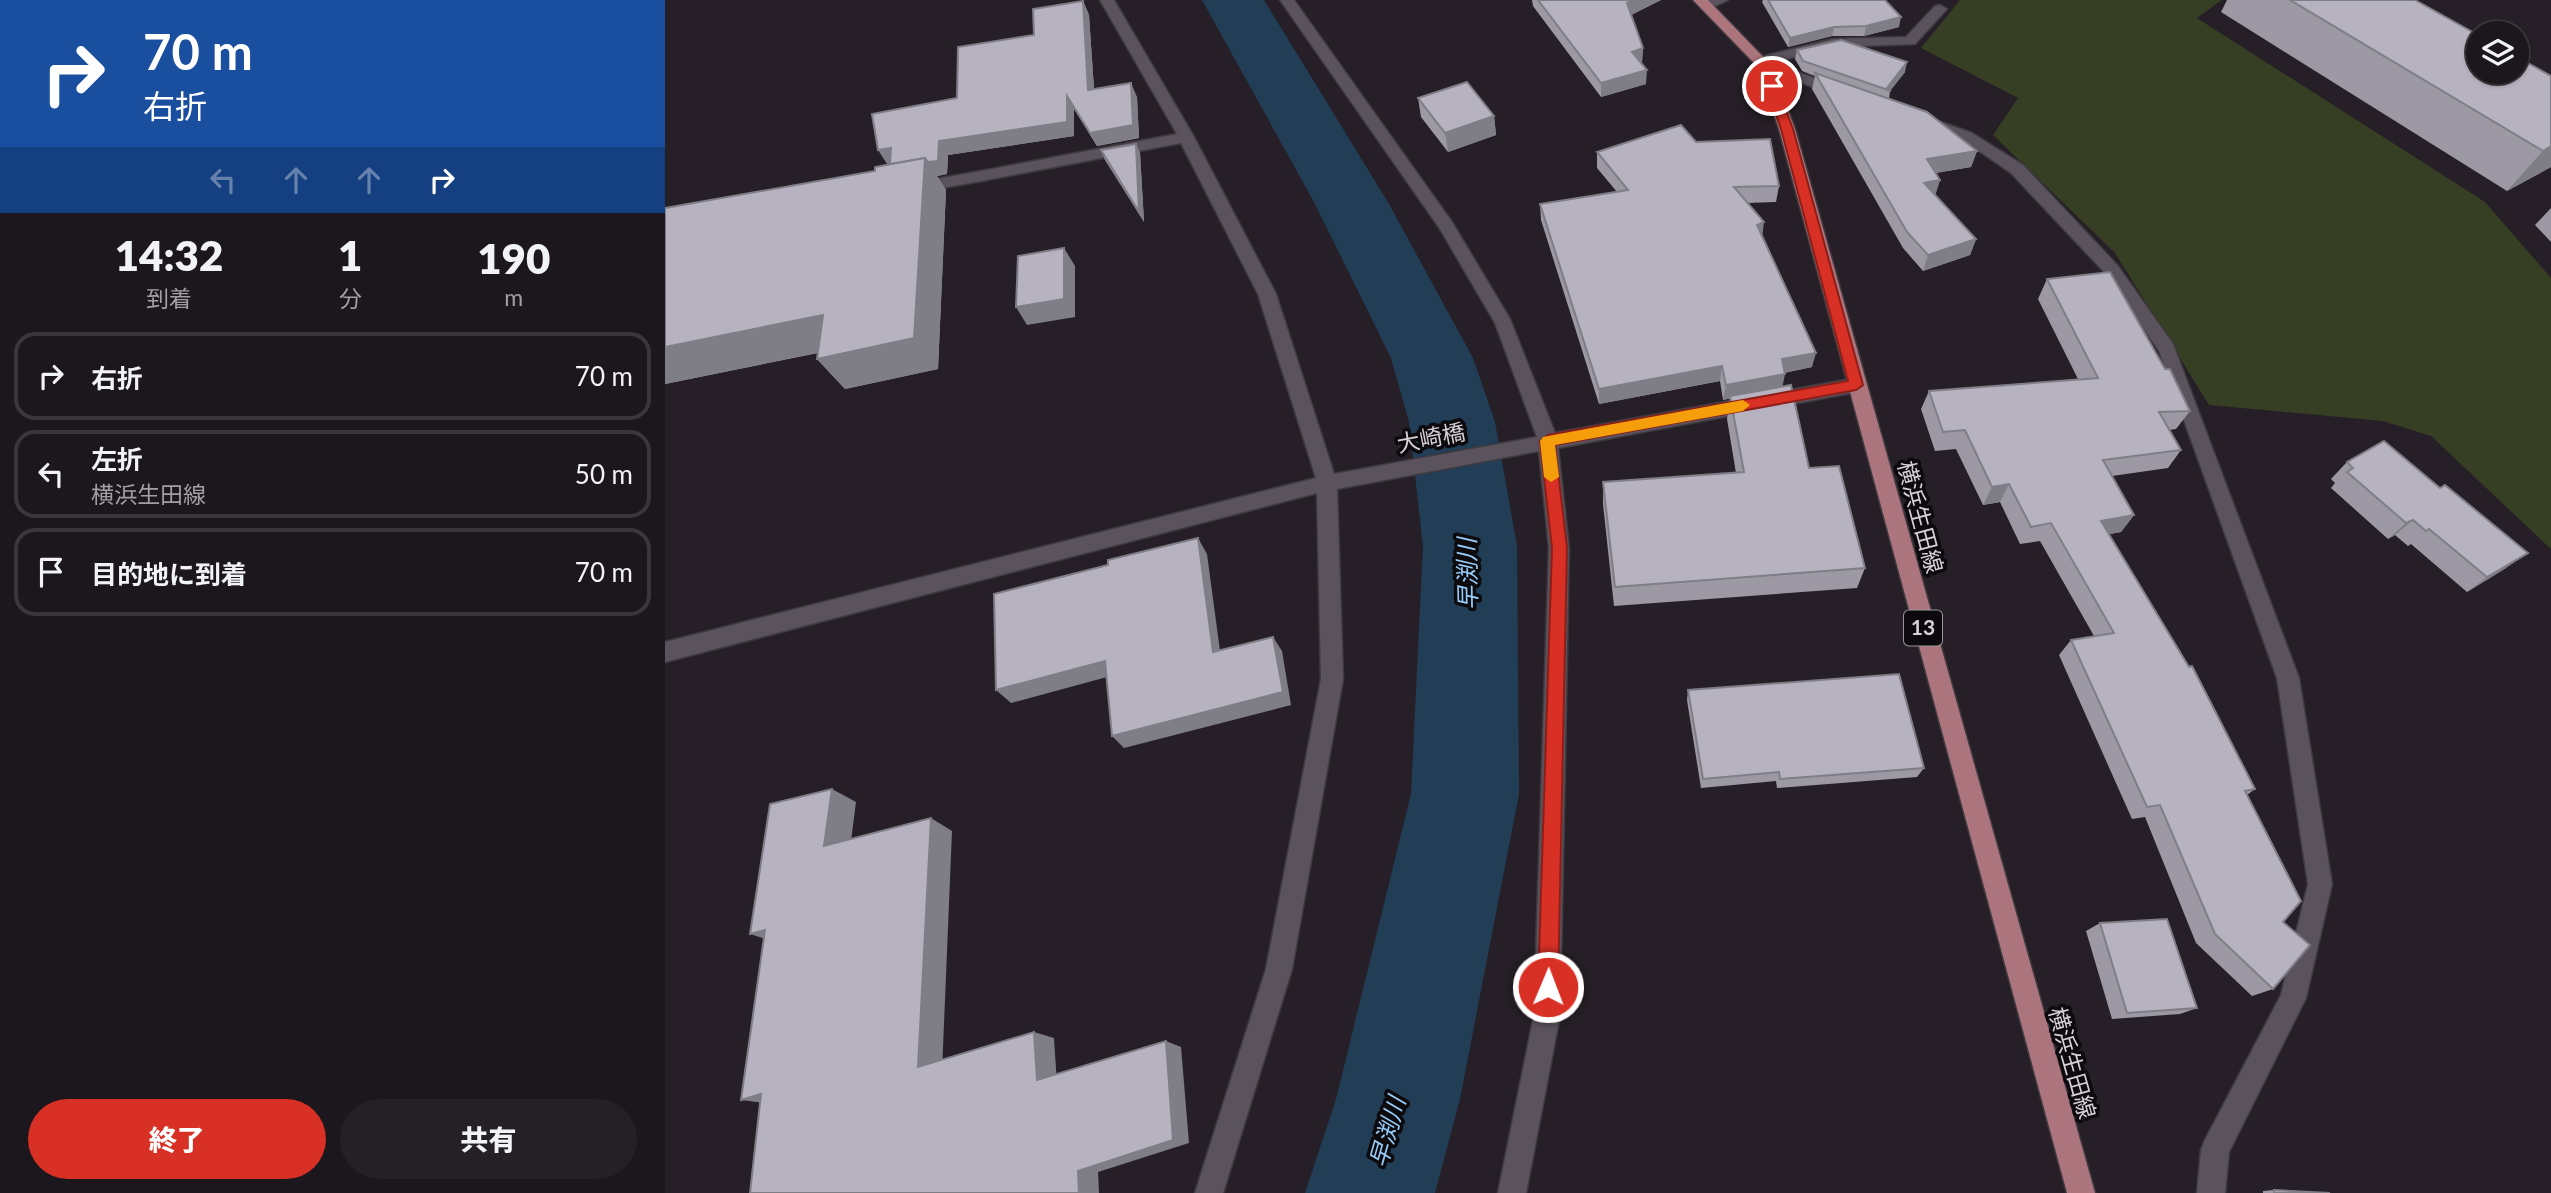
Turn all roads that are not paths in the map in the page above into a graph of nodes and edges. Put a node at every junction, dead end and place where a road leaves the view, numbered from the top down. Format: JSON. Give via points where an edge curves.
{"nodes":[{"id":1,"x":1107,"y":0,"type":"edge"},
{"id":2,"x":1287,"y":0,"type":"edge"},
{"id":3,"x":1721,"y":0,"type":"edge"},
{"id":4,"x":1703,"y":3,"type":"edge"},
{"id":5,"x":1940,"y":9,"type":"dead end"},
{"id":6,"x":1762,"y":63,"type":"junction"},
{"id":7,"x":1865,"y":100,"type":"edge"},
{"id":8,"x":1904,"y":114,"type":"edge"},
{"id":9,"x":1186,"y":137,"type":"junction"},
{"id":10,"x":899,"y":191,"type":"edge"},
{"id":11,"x":1856,"y":385,"type":"junction"},
{"id":12,"x":1539,"y":443,"type":"junction"},
{"id":13,"x":1335,"y":482,"type":"junction"},
{"id":14,"x":665,"y":652,"type":"edge"},
{"id":15,"x":1209,"y":1193,"type":"edge"},
{"id":16,"x":1512,"y":1193,"type":"edge"},
{"id":17,"x":2081,"y":1193,"type":"edge"},
{"id":18,"x":2211,"y":1193,"type":"edge"}],
"edges":[{"from":1,"to":9,"type":"street"},
{"from":2,"to":12,"type":"street","via":[[1446,226],[1504,323]]},
{"from":3,"to":4,"type":"street"},
{"from":4,"to":6,"type":"main road","name":"横浜生田線","number":"13"},
{"from":5,"to":6,"type":"street","via":[[1910,41],[1833,43]]},
{"from":6,"to":7,"type":"street"},
{"from":6,"to":11,"type":"main road","name":"横浜生田線","number":"13","via":[[1787,129]]},
{"from":8,"to":18,"type":"street","via":[[1967,136],[2017,169],[2112,270],[2167,349],[2288,678],[2320,884],[2293,998],[2215,1150]]},
{"from":9,"to":10,"type":"street"},
{"from":9,"to":13,"type":"street","via":[[1267,294]]},
{"from":11,"to":12,"type":"street","name":"大崎橋"},
{"from":11,"to":17,"type":"main road","name":"横浜生田線","number":"13"},
{"from":12,"to":13,"type":"street","name":"大崎橋"},
{"from":12,"to":16,"type":"street","via":[[1559,548],[1547,1015]]},
{"from":13,"to":14,"type":"street","name":"大崎橋"},
{"from":13,"to":15,"type":"street","via":[[1332,679],[1279,969]]}]}
